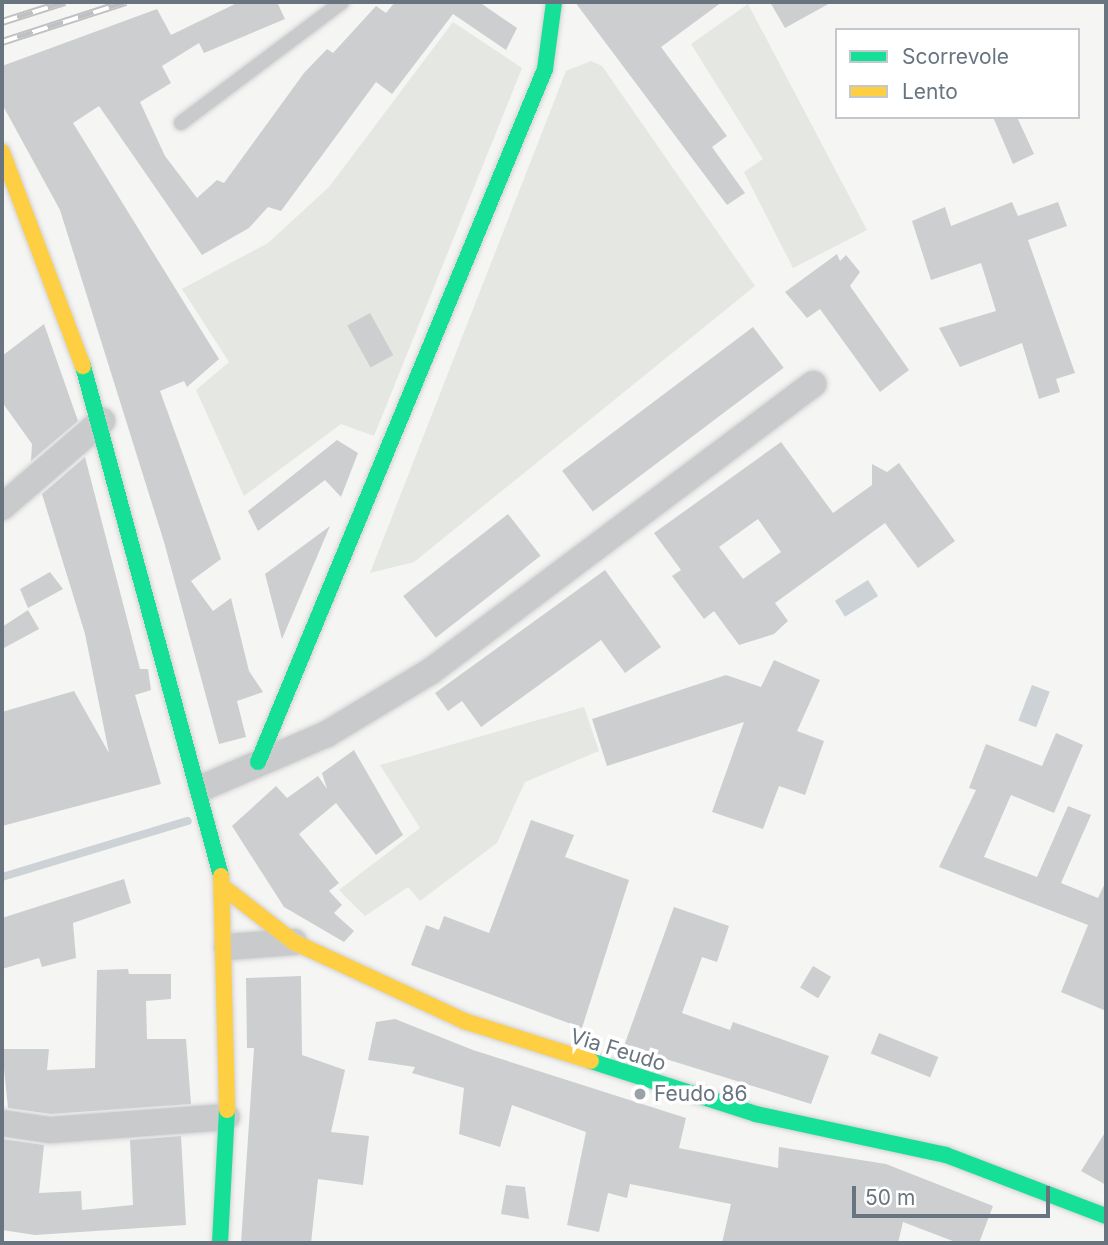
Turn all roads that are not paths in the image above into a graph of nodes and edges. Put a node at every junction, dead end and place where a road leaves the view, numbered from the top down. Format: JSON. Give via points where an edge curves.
{"nodes":[{"id":1,"x":342,"y":2,"type":"edge"},
{"id":2,"x":554,"y":2,"type":"edge"},
{"id":3,"x":181,"y":123,"type":"dead end"},
{"id":4,"x":2,"y":152,"type":"edge"},
{"id":5,"x":813,"y":384,"type":"dead end"},
{"id":6,"x":102,"y":421,"type":"junction"},
{"id":7,"x":2,"y":507,"type":"edge"},
{"id":8,"x":258,"y":762,"type":"junction"},
{"id":9,"x":202,"y":788,"type":"junction"},
{"id":10,"x":223,"y":887,"type":"junction"},
{"id":11,"x":294,"y":942,"type":"junction"},
{"id":12,"x":227,"y":947,"type":"junction"},
{"id":13,"x":227,"y":1117,"type":"junction"},
{"id":14,"x":2,"y":1123,"type":"edge"},
{"id":15,"x":1106,"y":1216,"type":"edge"},
{"id":16,"x":219,"y":1243,"type":"edge"}],
"edges":[{"from":1,"to":3,"type":"lane"},
{"from":2,"to":8,"type":"street","via":[[545,69]]},
{"from":4,"to":6,"type":"street","via":[[31,215]]},
{"from":5,"to":8,"type":"street","via":[[431,671],[327,734]]},
{"from":6,"to":7,"type":"street"},
{"from":6,"to":9,"type":"street"},
{"from":8,"to":9,"type":"street"},
{"from":9,"to":10,"type":"street"},
{"from":10,"to":11,"type":"street","name":"Via Feudo"},
{"from":10,"to":12,"type":"street"},
{"from":11,"to":12,"type":"street"},
{"from":11,"to":15,"type":"street","name":"Via Feudo","via":[[464,1021],[543,1049],[756,1114],[946,1155]]},
{"from":12,"to":13,"type":"street"},
{"from":13,"to":14,"type":"street","via":[[50,1130]]},
{"from":13,"to":16,"type":"street"}]}
